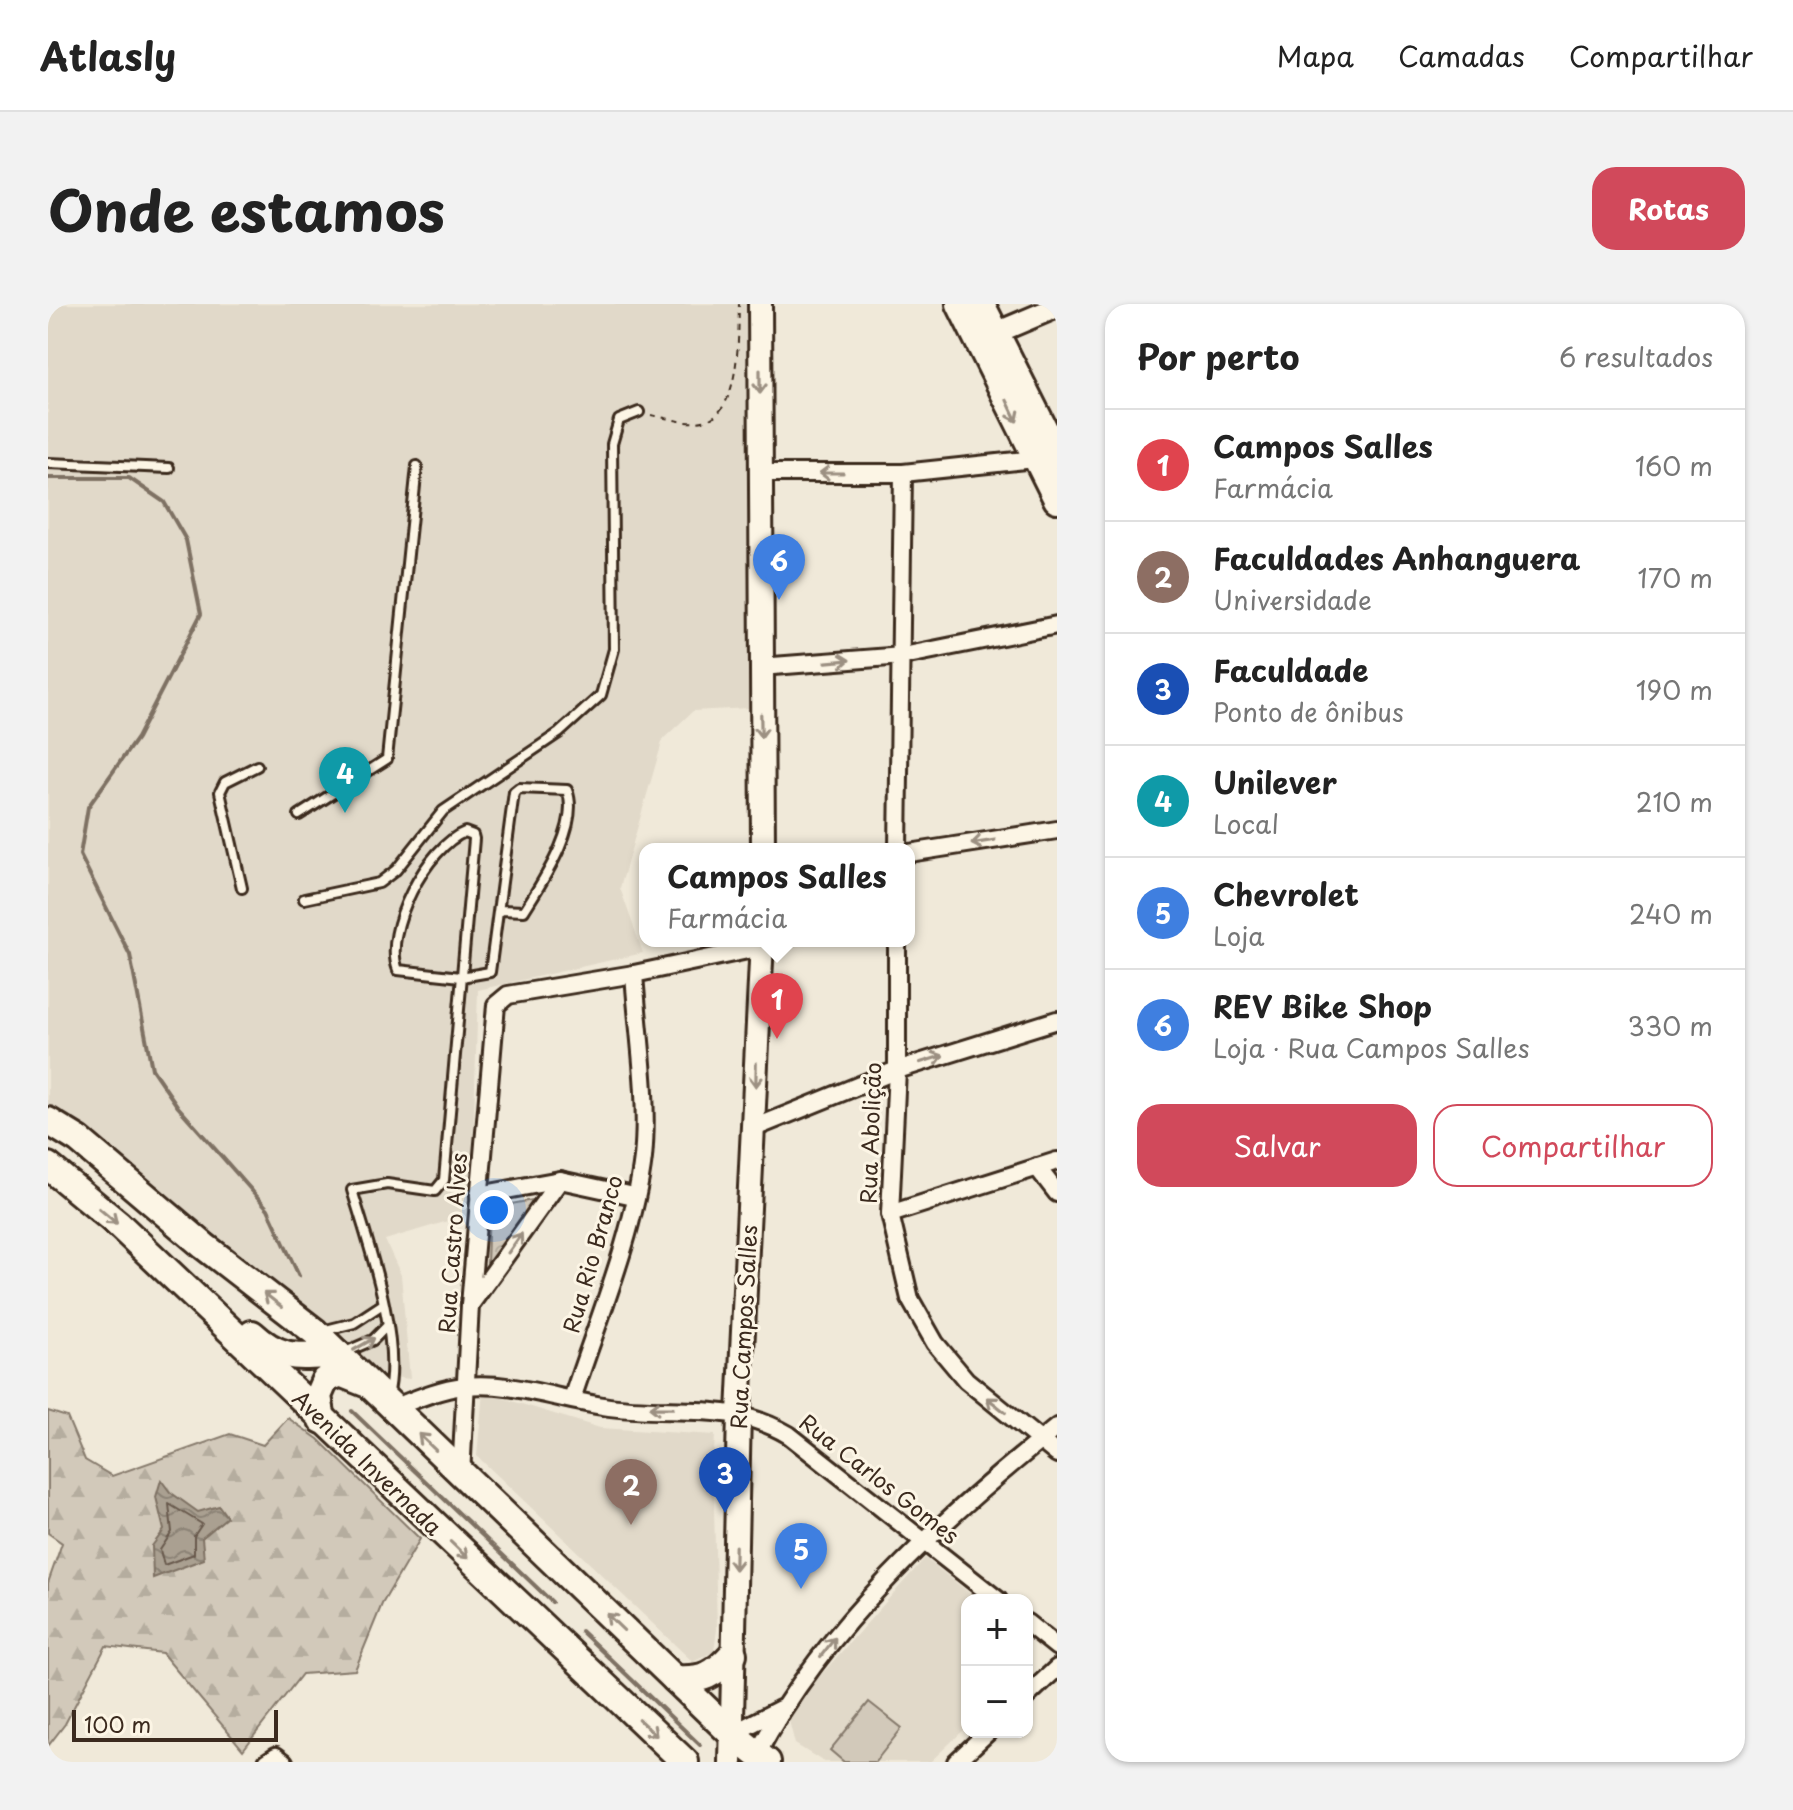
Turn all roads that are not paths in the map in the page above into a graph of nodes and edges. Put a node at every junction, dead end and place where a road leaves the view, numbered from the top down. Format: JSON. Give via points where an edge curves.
{"nodes":[{"id":1,"x":760,"y":304,"type":"edge"},
{"id":2,"x":960,"y":304,"type":"edge"},
{"id":3,"x":981,"y":304,"type":"edge"},
{"id":4,"x":1057,"y":307,"type":"edge"},
{"id":5,"x":987,"y":336,"type":"junction"},
{"id":6,"x":639,"y":412,"type":"road end"},
{"id":7,"x":1046,"y":457,"type":"edge"},
{"id":8,"x":48,"y":463,"type":"edge"},
{"id":9,"x":417,"y":466,"type":"dead end"},
{"id":10,"x":169,"y":468,"type":"dead end"},
{"id":11,"x":759,"y":473,"type":"junction"},
{"id":12,"x":903,"y":473,"type":"junction"},
{"id":13,"x":1057,"y":499,"type":"edge"},
{"id":14,"x":1057,"y":625,"type":"edge"},
{"id":15,"x":903,"y":656,"type":"junction"},
{"id":16,"x":760,"y":667,"type":"junction"},
{"id":17,"x":257,"y":766,"type":"dead end"},
{"id":18,"x":299,"y":815,"type":"dead end"},
{"id":19,"x":1057,"y":830,"type":"edge"},
{"id":20,"x":763,"y":843,"type":"edge"},
{"id":21,"x":898,"y":843,"type":"edge"},
{"id":22,"x":915,"y":852,"type":"edge"},
{"id":23,"x":242,"y":888,"type":"dead end"},
{"id":24,"x":304,"y":899,"type":"dead end"},
{"id":25,"x":501,"y":910,"type":"junction"},
{"id":26,"x":749,"y":947,"type":"edge"},
{"id":27,"x":762,"y":947,"type":"edge"},
{"id":28,"x":897,"y":947,"type":"edge"},
{"id":29,"x":634,"y":974,"type":"junction"},
{"id":30,"x":461,"y":977,"type":"junction"},
{"id":31,"x":1057,"y":1020,"type":"edge"},
{"id":32,"x":897,"y":1070,"type":"junction"},
{"id":33,"x":48,"y":1121,"type":"edge"},
{"id":34,"x":754,"y":1128,"type":"junction"},
{"id":35,"x":79,"y":1140,"type":"junction"},
{"id":36,"x":1057,"y":1161,"type":"edge"},
{"id":37,"x":1037,"y":1167,"type":"junction"},
{"id":38,"x":50,"y":1168,"type":"edge"},
{"id":39,"x":560,"y":1180,"type":"junction"},
{"id":40,"x":1057,"y":1193,"type":"edge"},
{"id":41,"x":479,"y":1195,"type":"junction"},
{"id":42,"x":634,"y":1196,"type":"junction"},
{"id":43,"x":890,"y":1214,"type":"junction"},
{"id":44,"x":196,"y":1298,"type":"junction"},
{"id":45,"x":383,"y":1304,"type":"junction"},
{"id":46,"x":470,"y":1305,"type":"junction"},
{"id":47,"x":386,"y":1327,"type":"junction"},
{"id":48,"x":315,"y":1332,"type":"junction"},
{"id":49,"x":338,"y":1354,"type":"junction"},
{"id":50,"x":301,"y":1355,"type":"junction"},
{"id":51,"x":464,"y":1386,"type":"junction"},
{"id":52,"x":384,"y":1399,"type":"junction"},
{"id":53,"x":572,"y":1399,"type":"junction"},
{"id":54,"x":739,"y":1413,"type":"junction"},
{"id":55,"x":322,"y":1420,"type":"junction"},
{"id":56,"x":1057,"y":1427,"type":"edge"},
{"id":57,"x":1039,"y":1441,"type":"junction"},
{"id":58,"x":1057,"y":1454,"type":"edge"},
{"id":59,"x":461,"y":1475,"type":"junction"},
{"id":60,"x":925,"y":1542,"type":"junction"},
{"id":61,"x":990,"y":1594,"type":"edge"},
{"id":62,"x":1033,"y":1628,"type":"edge"},
{"id":63,"x":1057,"y":1647,"type":"edge"},
{"id":64,"x":733,"y":1654,"type":"junction"},
{"id":65,"x":1057,"y":1668,"type":"edge"},
{"id":66,"x":675,"y":1679,"type":"junction"},
{"id":67,"x":1033,"y":1690,"type":"edge"},
{"id":68,"x":780,"y":1709,"type":"junction"},
{"id":69,"x":732,"y":1734,"type":"junction"},
{"id":70,"x":982,"y":1738,"type":"edge"},
{"id":71,"x":762,"y":1758,"type":"edge"},
{"id":72,"x":267,"y":1762,"type":"edge"},
{"id":73,"x":284,"y":1762,"type":"edge"},
{"id":74,"x":685,"y":1762,"type":"edge"},
{"id":75,"x":731,"y":1762,"type":"edge"},
{"id":76,"x":956,"y":1762,"type":"edge"}],
"edges":[{"from":1,"to":11,"type":"main road","one_way":true},
{"from":2,"to":5,"type":"main road"},
{"from":3,"to":5,"type":"main road"},
{"from":4,"to":5,"type":"street"},
{"from":5,"to":7,"type":"main road"},
{"from":6,"to":24,"type":"lane","via":[[619,420],[612,444],[614,649],[601,695],[559,733],[443,811],[396,870],[379,883]]},
{"from":7,"to":12,"type":"street"},
{"from":7,"to":13,"type":"main road"},
{"from":8,"to":10,"type":"lane"},
{"from":9,"to":18,"type":"lane","via":[[387,759]]},
{"from":12,"to":11,"type":"street","one_way":true},
{"from":11,"to":16,"type":"main road"},
{"from":12,"to":15,"type":"street"},
{"from":14,"to":15,"type":"street"},
{"from":16,"to":15,"type":"street","one_way":true},
{"from":15,"to":21,"type":"street"},
{"from":16,"to":20,"type":"main road","one_way":true},
{"from":17,"to":23,"type":"lane","via":[[225,782],[220,792]]},
{"from":19,"to":22,"type":"street","one_way":true},
{"from":25,"to":25,"type":"lane","via":[[524,911],[555,861],[567,819],[567,790],[514,792]]},
{"from":25,"to":30,"type":"lane","via":[[493,968],[485,975]]},
{"from":26,"to":29,"type":"street"},
{"from":27,"to":34,"type":"main road","name":"Rua Campos Salles","one_way":true},
{"from":28,"to":32,"type":"street","name":"Rua Abolição"},
{"from":29,"to":41,"type":"street","name":"Rua Castro Alves","via":[[500,999],[494,1014]]},
{"from":29,"to":42,"type":"street","name":"Rua Rio Branco","via":[[645,1123]]},
{"from":30,"to":30,"type":"lane","via":[[401,972],[396,965],[404,901],[447,841],[465,832],[474,839]]},
{"from":30,"to":45,"type":"lane","via":[[441,1187],[427,1191],[387,1184],[352,1190]]},
{"from":32,"to":31,"type":"street","one_way":true},
{"from":32,"to":34,"type":"street"},
{"from":32,"to":43,"type":"street","name":"Rua Abolição"},
{"from":33,"to":35,"type":"main road"},
{"from":34,"to":54,"type":"main road","name":"Rua Campos Salles"},
{"from":35,"to":38,"type":"main road","via":[[64,1147]]},
{"from":48,"to":35,"type":"main road","one_way":true},
{"from":36,"to":37,"type":"street"},
{"from":37,"to":40,"type":"street"},
{"from":37,"to":43,"type":"street"},
{"from":38,"to":44,"type":"main road","name":"Avenida Invernada","one_way":true},
{"from":39,"to":41,"type":"street"},
{"from":39,"to":42,"type":"street"},
{"from":46,"to":39,"type":"street","one_way":true},
{"from":41,"to":46,"type":"street","name":"Rua Castro Alves"},
{"from":42,"to":53,"type":"street","name":"Rua Rio Branco"},
{"from":57,"to":43,"type":"street","name":"Rua Abolição","one_way":true,"via":[[966,1380],[935,1343],[910,1299]]},
{"from":44,"to":50,"type":"main road","via":[[233,1316],[276,1354]]},
{"from":44,"to":55,"type":"main road","name":"Avenida Invernada"},
{"from":45,"to":47,"type":"lane"},
{"from":45,"to":48,"type":"lane","via":[[354,1323]]},
{"from":46,"to":51,"type":"street","name":"Rua Castro Alves"},
{"from":49,"to":47,"type":"lane","one_way":true,"via":[[357,1349]]},
{"from":47,"to":52,"type":"lane","via":[[391,1374]]},
{"from":48,"to":49,"type":"main road"},
{"from":48,"to":50,"type":"main road"},
{"from":49,"to":50,"type":"main road"},
{"from":49,"to":52,"type":"main road"},
{"from":51,"to":52,"type":"street","name":"Rua Carlos Gomes"},
{"from":51,"to":53,"type":"street","name":"Rua Carlos Gomes"},
{"from":51,"to":59,"type":"street","name":"Rua Castro Alves"},
{"from":52,"to":55,"type":"main road","via":[[340,1373],[325,1380],[318,1396]]},
{"from":59,"to":52,"type":"main road","one_way":true},
{"from":54,"to":53,"type":"street","name":"Rua Carlos Gomes","one_way":true,"via":[[606,1407]]},
{"from":54,"to":60,"type":"street","name":"Rua Carlos Gomes","via":[[789,1435]]},
{"from":54,"to":64,"type":"main road","name":"Rua Campos Salles","one_way":true},
{"from":55,"to":74,"type":"main road","name":"Avenida Invernada","one_way":true},
{"from":56,"to":57,"type":"street"},
{"from":57,"to":58,"type":"street","name":"Rua Abolição"},
{"from":57,"to":60,"type":"street"},
{"from":66,"to":59,"type":"main road","one_way":true},
{"from":60,"to":61,"type":"street","name":"Rua Carlos Gomes"},
{"from":68,"to":60,"type":"street","one_way":true,"via":[[846,1624]]},
{"from":62,"to":63,"type":"street"},
{"from":64,"to":66,"type":"main road","via":[[715,1674]]},
{"from":64,"to":69,"type":"main road","name":"Rua Campos Salles"},
{"from":65,"to":67,"type":"street"},
{"from":66,"to":69,"type":"main road"},
{"from":68,"to":69,"type":"street"},
{"from":68,"to":71,"type":"street"},
{"from":69,"to":71,"type":"main road"},
{"from":69,"to":75,"type":"main road","name":"Rua Campos Salles"},
{"from":70,"to":76,"type":"street"},
{"from":72,"to":73,"type":"street","via":[[276,1756]]}]}
